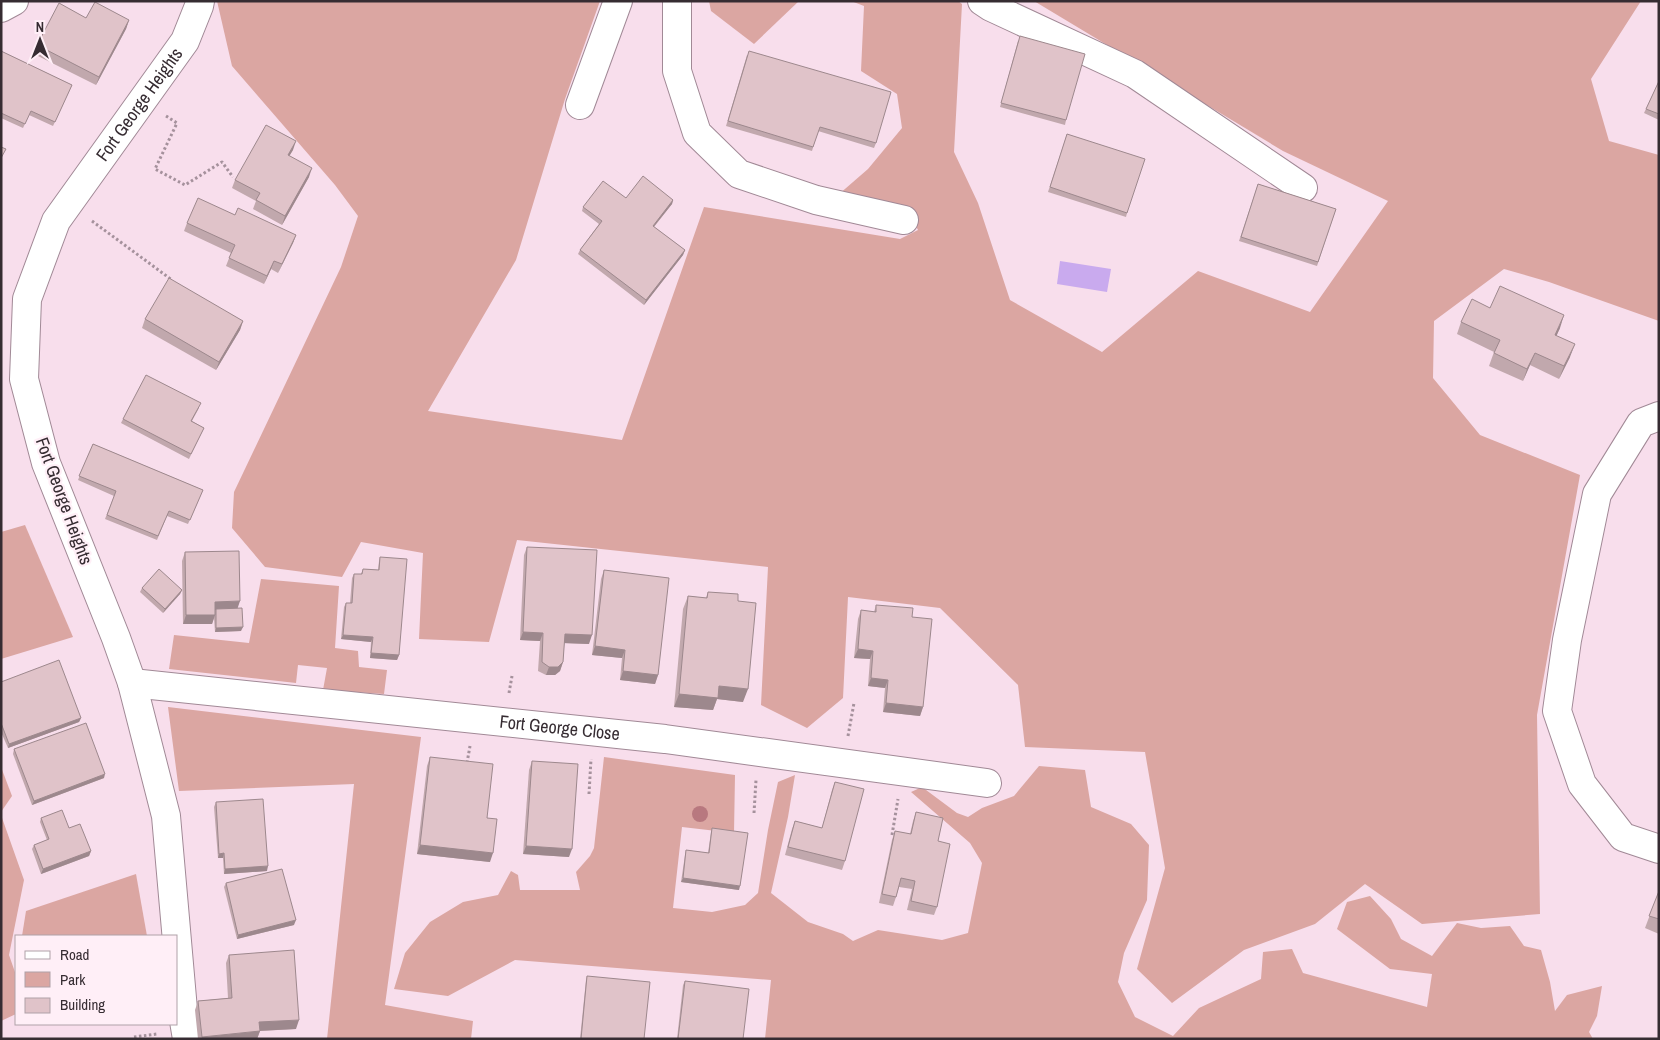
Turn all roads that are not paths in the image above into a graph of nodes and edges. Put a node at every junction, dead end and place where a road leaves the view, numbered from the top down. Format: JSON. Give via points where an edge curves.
{"nodes":[{"id":1,"x":14,"y":1,"type":"edge"},
{"id":2,"x":200,"y":1,"type":"edge"},
{"id":3,"x":618,"y":1,"type":"edge"},
{"id":4,"x":677,"y":1,"type":"edge"},
{"id":5,"x":982,"y":1,"type":"edge"},
{"id":6,"x":1,"y":8,"type":"edge"},
{"id":7,"x":580,"y":104,"type":"dead end"},
{"id":8,"x":1303,"y":188,"type":"dead end"},
{"id":9,"x":904,"y":220,"type":"dead end"},
{"id":10,"x":1659,"y":416,"type":"edge"},
{"id":11,"x":132,"y":683,"type":"junction"},
{"id":12,"x":987,"y":783,"type":"dead end"},
{"id":13,"x":1659,"y":849,"type":"edge"},
{"id":14,"x":176,"y":935,"type":"edge"},
{"id":15,"x":178,"y":953,"type":"edge"},
{"id":16,"x":187,"y":1039,"type":"edge"}],
"edges":[{"from":1,"to":6,"type":"street"},
{"from":2,"to":11,"type":"street","name":"Fort George Heights","via":[[185,41],[56,221],[26,299],[24,379],[46,462]]},
{"from":3,"to":7,"type":"street"},
{"from":4,"to":9,"type":"street","via":[[677,71],[697,133],[739,174],[816,200]]},
{"from":5,"to":8,"type":"street","via":[[1135,74]]},
{"from":10,"to":13,"type":"street","via":[[1641,423],[1598,494],[1567,640],[1557,711],[1582,784],[1623,837]]},
{"from":11,"to":12,"type":"street","name":"Fort George Close","via":[[665,739]]},
{"from":11,"to":14,"type":"street","name":"Fort George Heights","via":[[166,816]]},
{"from":15,"to":16,"type":"street","name":"Fort George Heights"}]}
